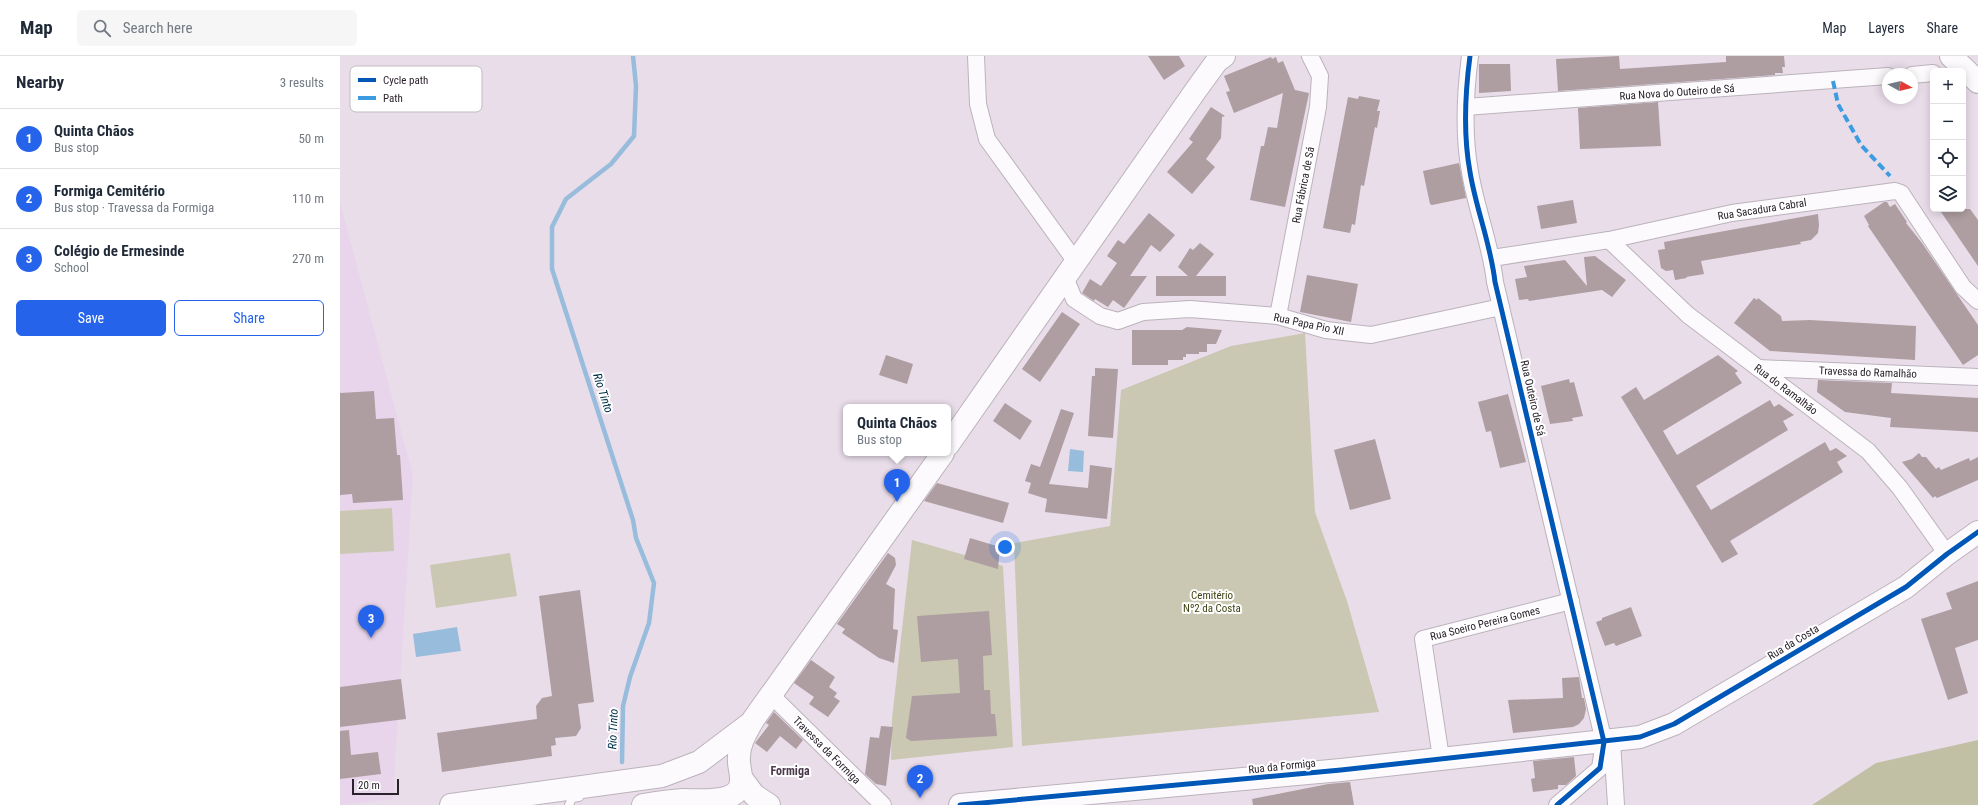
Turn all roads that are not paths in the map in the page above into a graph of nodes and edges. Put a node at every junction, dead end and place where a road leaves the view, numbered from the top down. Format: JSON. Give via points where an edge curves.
{"nodes":[{"id":1,"x":976,"y":56,"type":"edge"},
{"id":2,"x":1224,"y":56,"type":"edge"},
{"id":3,"x":1310,"y":56,"type":"edge"},
{"id":4,"x":1470,"y":56,"type":"edge"},
{"id":5,"x":1951,"y":56,"type":"edge"},
{"id":6,"x":1930,"y":74,"type":"edge"},
{"id":7,"x":1918,"y":75,"type":"edge"},
{"id":8,"x":1970,"y":75,"type":"edge"},
{"id":9,"x":1882,"y":76,"type":"edge"},
{"id":10,"x":1466,"y":107,"type":"junction"},
{"id":11,"x":1609,"y":240,"type":"junction"},
{"id":12,"x":1492,"y":258,"type":"junction"},
{"id":13,"x":1071,"y":269,"type":"junction"},
{"id":14,"x":1978,"y":301,"type":"edge"},
{"id":15,"x":1501,"y":308,"type":"junction"},
{"id":16,"x":1278,"y":316,"type":"junction"},
{"id":17,"x":1758,"y":368,"type":"junction"},
{"id":18,"x":1978,"y":377,"type":"edge"},
{"id":19,"x":951,"y":441,"type":"edge"},
{"id":20,"x":941,"y":456,"type":"edge"},
{"id":21,"x":1978,"y":532,"type":"edge"},
{"id":22,"x":1947,"y":554,"type":"junction"},
{"id":23,"x":1571,"y":601,"type":"junction"},
{"id":24,"x":771,"y":695,"type":"junction"},
{"id":25,"x":753,"y":720,"type":"junction"},
{"id":26,"x":1608,"y":742,"type":"junction"},
{"id":27,"x":1440,"y":758,"type":"junction"},
{"id":28,"x":702,"y":760,"type":"junction"},
{"id":29,"x":741,"y":774,"type":"junction"},
{"id":30,"x":617,"y":783,"type":"junction"},
{"id":31,"x":546,"y":792,"type":"junction"},
{"id":32,"x":598,"y":794,"type":"dead end"},
{"id":33,"x":586,"y":796,"type":"dead end"},
{"id":34,"x":1023,"y":802,"type":"edge"},
{"id":35,"x":713,"y":804,"type":"edge"},
{"id":36,"x":994,"y":804,"type":"edge"},
{"id":37,"x":451,"y":805,"type":"edge"},
{"id":38,"x":518,"y":805,"type":"edge"},
{"id":39,"x":569,"y":805,"type":"edge"},
{"id":40,"x":643,"y":805,"type":"edge"},
{"id":41,"x":769,"y":805,"type":"edge"},
{"id":42,"x":883,"y":805,"type":"edge"},
{"id":43,"x":960,"y":805,"type":"edge"},
{"id":44,"x":1557,"y":805,"type":"edge"},
{"id":45,"x":1616,"y":805,"type":"edge"}],
"edges":[{"from":1,"to":13,"type":"street","name":"Rua Papa Pio XII","via":[[978,104],[987,139]]},
{"from":2,"to":13,"type":"main road","via":[[1217,61],[1196,90]]},
{"from":3,"to":16,"type":"street","name":"Rua Fábrica de Sá","via":[[1320,76],[1318,107]]},
{"from":4,"to":10,"type":"street","name":"Rua Outeiro de Sá"},
{"from":5,"to":8,"type":"main road"},
{"from":6,"to":7,"type":"street"},
{"from":9,"to":10,"type":"street","name":"Rua Nova do Outeiro de Sá"},
{"from":10,"to":12,"type":"street","name":"Rua Outeiro de Sá","via":[[1470,172]]},
{"from":11,"to":12,"type":"street","name":"Rua Sacadura Cabral"},
{"from":11,"to":14,"type":"street","name":"Rua Sacadura Cabral","via":[[1732,213],[1896,191],[1902,193],[1963,287]]},
{"from":11,"to":17,"type":"street","name":"Rua do Ramalhão","via":[[1688,315]]},
{"from":12,"to":15,"type":"street","name":"Rua Outeiro de Sá"},
{"from":13,"to":16,"type":"street","name":"Rua Papa Pio XII","via":[[1074,299],[1100,316],[1118,321],[1143,312],[1190,309]]},
{"from":13,"to":19,"type":"main road"},
{"from":15,"to":16,"type":"street","name":"Rua Papa Pio XII","via":[[1371,335],[1326,330]]},
{"from":15,"to":23,"type":"street","name":"Rua Outeiro de Sá"},
{"from":17,"to":18,"type":"street","name":"Travessa do Ramalhão"},
{"from":17,"to":22,"type":"street","name":"Rua do Ramalhão","via":[[1868,451],[1900,488]]},
{"from":20,"to":24,"type":"main road"},
{"from":21,"to":22,"type":"main road","name":"Rua da Costa"},
{"from":22,"to":26,"type":"main road","name":"Rua da Costa","via":[[1906,587],[1674,724],[1640,737]]},
{"from":23,"to":26,"type":"street","name":"Rua Outeiro de Sá"},
{"from":23,"to":27,"type":"street","name":"Rua Soeiro Pereira Gomes","via":[[1423,639]]},
{"from":24,"to":25,"type":"main road"},
{"from":24,"to":42,"type":"street","name":"Travessa da Formiga"},
{"from":25,"to":28,"type":"main road","via":[[741,732]]},
{"from":25,"to":29,"type":"main road","via":[[740,746],[738,757]]},
{"from":26,"to":27,"type":"main road","name":"Rua da Formiga"},
{"from":26,"to":44,"type":"street","via":[[1600,768]]},
{"from":26,"to":45,"type":"street"},
{"from":27,"to":34,"type":"main road","name":"Rua da Formiga"},
{"from":28,"to":29,"type":"main road","via":[[722,755],[730,758]]},
{"from":28,"to":30,"type":"main road","via":[[662,776]]},
{"from":28,"to":35,"type":"main road","via":[[692,776],[693,784],[701,798]]},
{"from":29,"to":35,"type":"main road","via":[[737,794],[727,802]]},
{"from":29,"to":41,"type":"main road","via":[[754,795]]},
{"from":30,"to":31,"type":"main road"},
{"from":30,"to":32,"type":"lane"},
{"from":31,"to":37,"type":"main road"},
{"from":31,"to":38,"type":"street","via":[[528,804]]},
{"from":33,"to":39,"type":"lane","via":[[572,798]]},
{"from":34,"to":36,"type":"main road","name":"Rua da Formiga"},
{"from":35,"to":40,"type":"main road","via":[[680,800]]},
{"from":36,"to":43,"type":"main road","name":"Rua da Formiga"}]}
